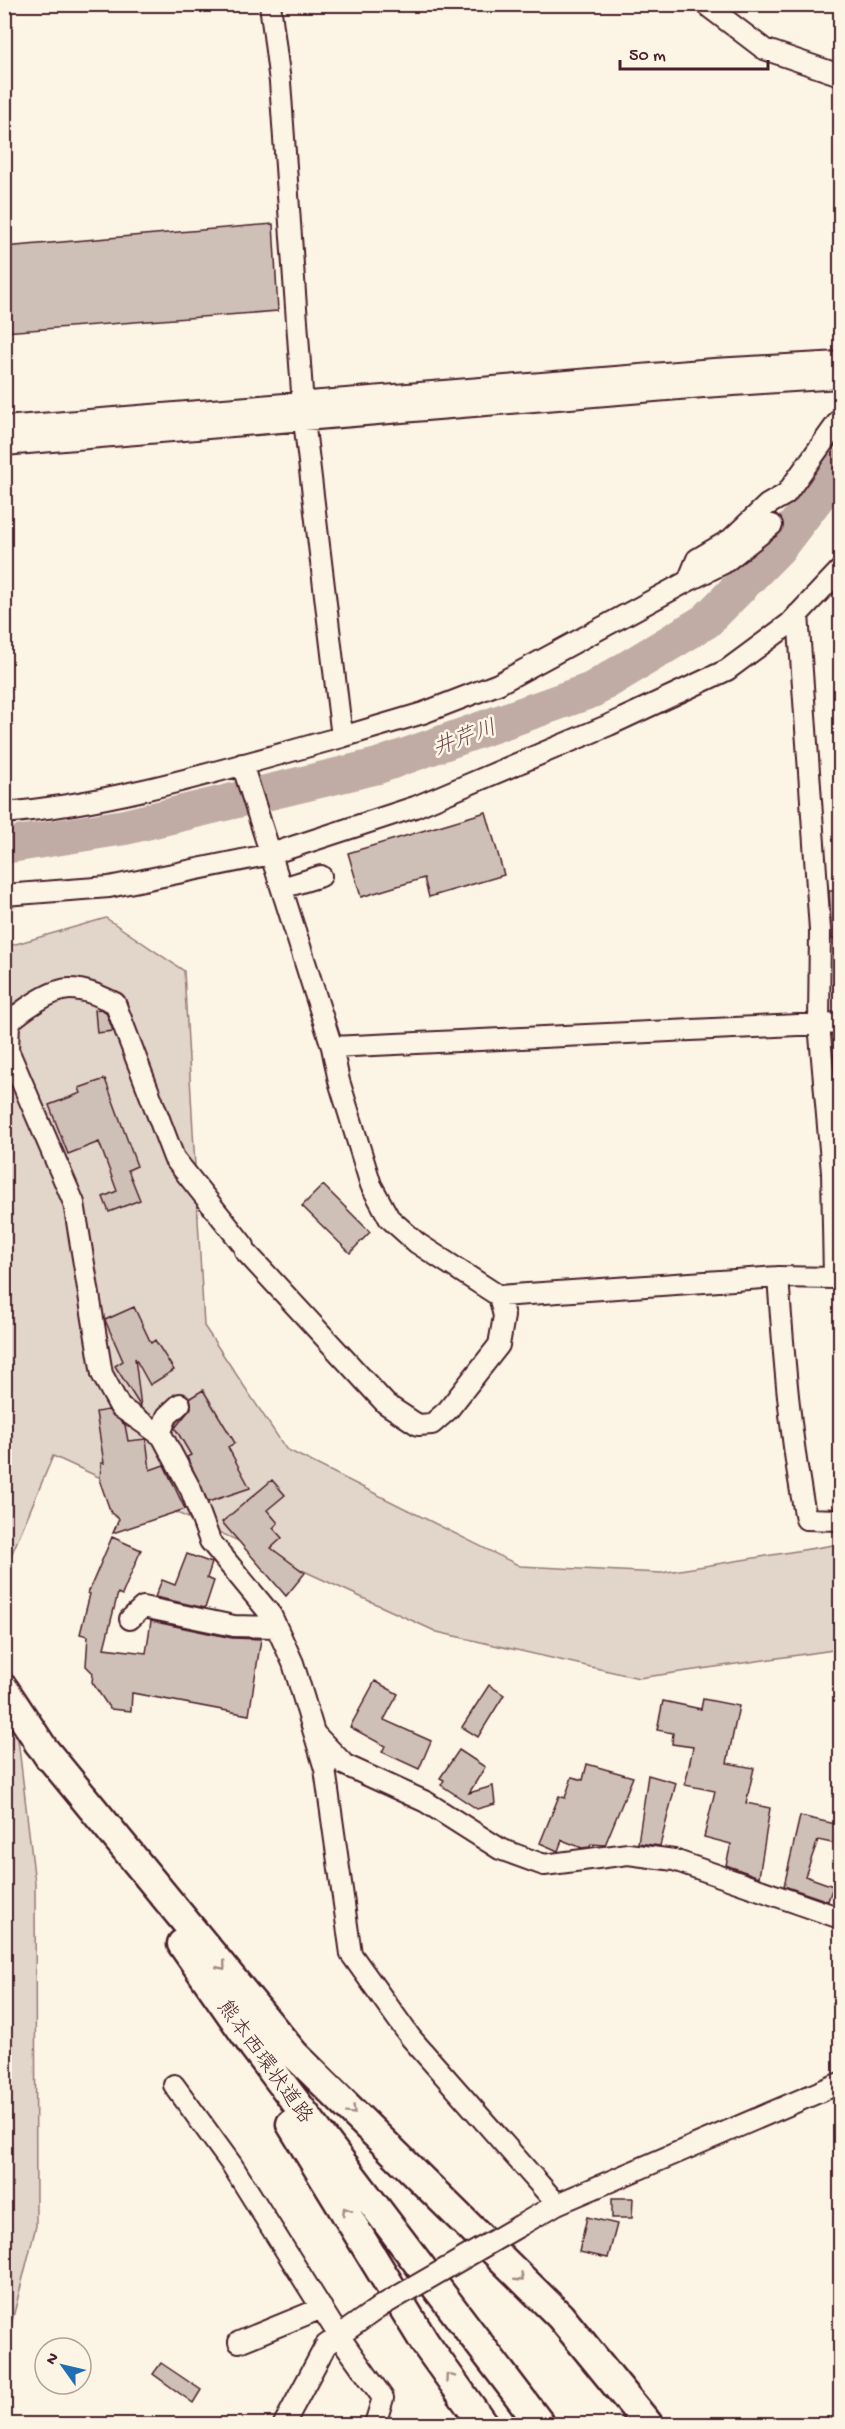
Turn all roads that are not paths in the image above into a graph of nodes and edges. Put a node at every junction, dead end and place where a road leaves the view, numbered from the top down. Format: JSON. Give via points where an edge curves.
{"nodes":[{"id":1,"x":270,"y":4,"type":"edge"},
{"id":2,"x":705,"y":4,"type":"edge"},
{"id":3,"x":840,"y":75,"type":"edge"},
{"id":4,"x":840,"y":362,"type":"edge"},
{"id":5,"x":840,"y":378,"type":"edge"},
{"id":6,"x":304,"y":412,"type":"junction"},
{"id":7,"x":840,"y":419,"type":"edge"},
{"id":8,"x":4,"y":427,"type":"edge"},
{"id":9,"x":4,"y":445,"type":"edge"},
{"id":10,"x":772,"y":525,"type":"dead end"},
{"id":11,"x":840,"y":570,"type":"edge"},
{"id":12,"x":688,"y":581,"type":"junction"},
{"id":13,"x":798,"y":614,"type":"junction"},
{"id":14,"x":342,"y":737,"type":"junction"},
{"id":15,"x":242,"y":768,"type":"junction"},
{"id":16,"x":4,"y":813,"type":"edge"},
{"id":17,"x":272,"y":854,"type":"junction"},
{"id":18,"x":321,"y":876,"type":"dead end"},
{"id":19,"x":282,"y":888,"type":"junction"},
{"id":20,"x":4,"y":895,"type":"edge"},
{"id":21,"x":840,"y":1023,"type":"edge"},
{"id":22,"x":819,"y":1024,"type":"junction"},
{"id":23,"x":332,"y":1047,"type":"junction"},
{"id":24,"x":778,"y":1277,"type":"junction"},
{"id":25,"x":498,"y":1296,"type":"junction"},
{"id":26,"x":180,"y":1404,"type":"dead end"},
{"id":27,"x":160,"y":1434,"type":"junction"},
{"id":28,"x":840,"y":1520,"type":"edge"},
{"id":29,"x":130,"y":1619,"type":"dead end"},
{"id":30,"x":276,"y":1627,"type":"junction"},
{"id":31,"x":4,"y":1689,"type":"edge"},
{"id":32,"x":313,"y":1732,"type":"junction"},
{"id":33,"x":38,"y":1743,"type":"junction"},
{"id":34,"x":840,"y":1918,"type":"edge"},
{"id":35,"x":254,"y":2047,"type":"junction"},
{"id":36,"x":840,"y":2083,"type":"edge"},
{"id":37,"x":174,"y":2085,"type":"dead end"},
{"id":38,"x":557,"y":2204,"type":"junction"},
{"id":39,"x":322,"y":2308,"type":"junction"},
{"id":40,"x":339,"y":2336,"type":"junction"},
{"id":41,"x":239,"y":2342,"type":"dead end"},
{"id":42,"x":284,"y":2424,"type":"edge"},
{"id":43,"x":375,"y":2424,"type":"edge"},
{"id":44,"x":483,"y":2424,"type":"edge"},
{"id":45,"x":540,"y":2424,"type":"edge"},
{"id":46,"x":648,"y":2424,"type":"edge"}],
"edges":[{"from":1,"to":6,"type":"street","via":[[280,82]]},
{"from":2,"to":3,"type":"street","via":[[764,49]]},
{"from":4,"to":6,"type":"street","via":[[702,370]]},
{"from":5,"to":6,"type":"street"},
{"from":6,"to":8,"type":"street"},
{"from":6,"to":9,"type":"street"},
{"from":6,"to":14,"type":"street"},
{"from":7,"to":12,"type":"street","via":[[786,494],[767,505],[731,539],[697,559]]},
{"from":10,"to":12,"type":"street","via":[[724,563]]},
{"from":11,"to":13,"type":"street"},
{"from":12,"to":14,"type":"street","via":[[498,684],[423,713]]},
{"from":13,"to":17,"type":"street","via":[[727,670],[609,725],[415,807]]},
{"from":13,"to":22,"type":"street","via":[[820,930]]},
{"from":14,"to":15,"type":"street"},
{"from":15,"to":16,"type":"street","via":[[138,792]]},
{"from":15,"to":17,"type":"street"},
{"from":17,"to":19,"type":"street"},
{"from":17,"to":20,"type":"street","via":[[109,887]]},
{"from":18,"to":19,"type":"street"},
{"from":19,"to":23,"type":"street"},
{"from":21,"to":22,"type":"street"},
{"from":22,"to":23,"type":"street"},
{"from":22,"to":24,"type":"street","via":[[832,1172],[834,1278]]},
{"from":23,"to":25,"type":"street","via":[[370,1185],[389,1218],[417,1243]]},
{"from":24,"to":25,"type":"street"},
{"from":24,"to":28,"type":"street","via":[[785,1375],[806,1519]]},
{"from":25,"to":27,"type":"street","via":[[504,1316],[499,1346],[448,1410],[432,1424],[418,1425],[405,1419],[386,1404],[245,1251],[174,1158],[116,1003],[69,989],[27,1005],[9,1022],[8,1050],[74,1203],[102,1374],[120,1407]]},
{"from":26,"to":27,"type":"street","via":[[167,1416]]},
{"from":27,"to":30,"type":"street","via":[[191,1490],[210,1541],[271,1615]]},
{"from":29,"to":30,"type":"street","via":[[143,1607],[234,1626]]},
{"from":30,"to":32,"type":"street","via":[[293,1663]]},
{"from":31,"to":33,"type":"highway","name":"熊本西環状道路"},
{"from":32,"to":34,"type":"street","via":[[345,1765],[426,1802],[500,1849],[544,1865],[628,1854],[666,1858]]},
{"from":32,"to":38,"type":"street","via":[[325,1769],[351,1954],[411,2038]]},
{"from":33,"to":35,"type":"highway","name":"熊本西環状道路"},
{"from":33,"to":46,"type":"highway","one_way":true,"via":[[294,2054],[560,2316]]},
{"from":44,"to":35,"type":"highway","one_way":true,"via":[[425,2343],[291,2124]]},
{"from":35,"to":45,"type":"highway","name":"熊本西環状道路"},
{"from":36,"to":38,"type":"street"},
{"from":37,"to":39,"type":"street","via":[[232,2165]]},
{"from":38,"to":40,"type":"street","bridge":true,"via":[[381,2306]]},
{"from":39,"to":40,"type":"street"},
{"from":39,"to":41,"type":"street"},
{"from":40,"to":42,"type":"street","via":[[326,2345]]},
{"from":40,"to":43,"type":"street","via":[[383,2398]]}]}
